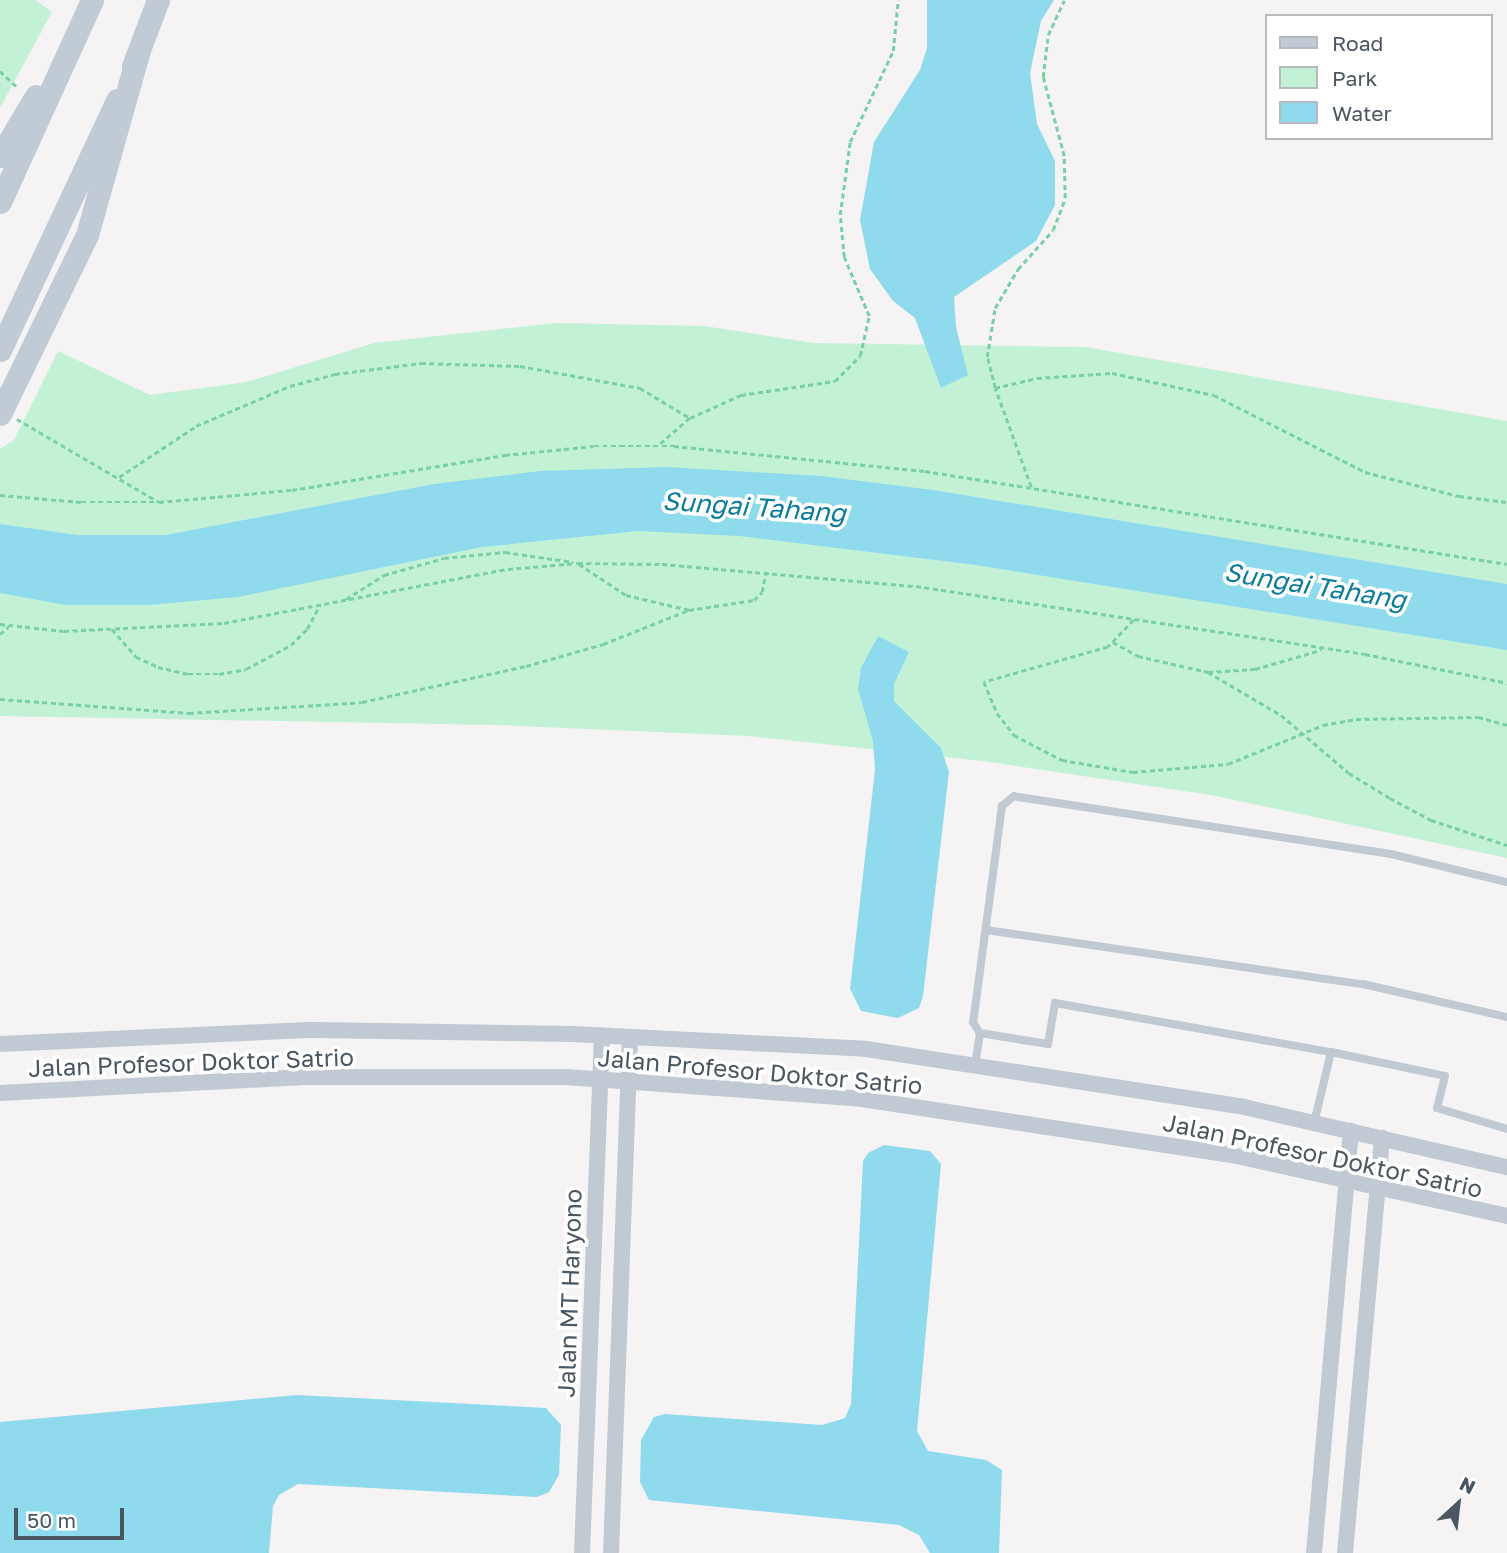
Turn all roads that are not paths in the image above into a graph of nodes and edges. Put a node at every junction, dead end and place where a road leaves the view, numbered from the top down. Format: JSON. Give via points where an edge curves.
{"nodes":[{"id":1,"x":92,"y":0,"type":"edge"},
{"id":2,"x":158,"y":0,"type":"edge"},
{"id":3,"x":82,"y":25,"type":"junction"},
{"id":4,"x":138,"y":54,"type":"junction"},
{"id":5,"x":0,"y":156,"type":"edge"},
{"id":6,"x":0,"y":202,"type":"edge"},
{"id":7,"x":0,"y":350,"type":"edge"},
{"id":8,"x":1,"y":412,"type":"edge"},
{"id":9,"x":1507,"y":882,"type":"edge"},
{"id":10,"x":986,"y":930,"type":"junction"},
{"id":11,"x":1507,"y":1017,"type":"edge"},
{"id":12,"x":980,"y":1033,"type":"junction"},
{"id":13,"x":602,"y":1035,"type":"junction"},
{"id":14,"x":630,"y":1037,"type":"junction"},
{"id":15,"x":0,"y":1044,"type":"edge"},
{"id":16,"x":1331,"y":1052,"type":"junction"},
{"id":17,"x":975,"y":1065,"type":"junction"},
{"id":18,"x":600,"y":1080,"type":"junction"},
{"id":19,"x":628,"y":1082,"type":"junction"},
{"id":20,"x":0,"y":1093,"type":"edge"},
{"id":21,"x":1314,"y":1123,"type":"junction"},
{"id":22,"x":1507,"y":1129,"type":"edge"},
{"id":23,"x":1351,"y":1131,"type":"junction"},
{"id":24,"x":1382,"y":1138,"type":"junction"},
{"id":25,"x":1507,"y":1167,"type":"edge"},
{"id":26,"x":1346,"y":1181,"type":"junction"},
{"id":27,"x":1378,"y":1187,"type":"junction"},
{"id":28,"x":1507,"y":1216,"type":"edge"},
{"id":29,"x":582,"y":1553,"type":"edge"},
{"id":30,"x":611,"y":1553,"type":"edge"},
{"id":31,"x":1314,"y":1553,"type":"edge"},
{"id":32,"x":1345,"y":1553,"type":"edge"}],
"edges":[{"from":1,"to":3,"type":"street"},
{"from":2,"to":4,"type":"street"},
{"from":3,"to":5,"type":"street"},
{"from":3,"to":6,"type":"street"},
{"from":4,"to":7,"type":"street"},
{"from":4,"to":8,"type":"street","via":[[87,235]]},
{"from":9,"to":10,"type":"lane","via":[[1391,854],[1014,796],[1002,806]]},
{"from":10,"to":11,"type":"lane","via":[[1363,984]]},
{"from":10,"to":12,"type":"lane","via":[[973,1022]]},
{"from":12,"to":16,"type":"lane","via":[[1048,1044],[1055,1003]]},
{"from":12,"to":17,"type":"lane"},
{"from":13,"to":14,"type":"street","name":"Jalan Profesor Doktor Satrio"},
{"from":13,"to":15,"type":"street","name":"Jalan Profesor Doktor Satrio","via":[[313,1030]]},
{"from":13,"to":18,"type":"street","name":"Jalan MT Haryono"},
{"from":14,"to":17,"type":"street","name":"Jalan Profesor Doktor Satrio","via":[[866,1049]]},
{"from":14,"to":19,"type":"street"},
{"from":16,"to":21,"type":"lane"},
{"from":16,"to":22,"type":"lane","via":[[1445,1076],[1437,1108]]},
{"from":17,"to":21,"type":"street","name":"Jalan Profesor Doktor Satrio","via":[[1244,1107]]},
{"from":18,"to":19,"type":"street","name":"Jalan Profesor Doktor Satrio"},
{"from":18,"to":20,"type":"street","name":"Jalan Profesor Doktor Satrio","via":[[302,1077]]},
{"from":18,"to":29,"type":"street","name":"Jalan MT Haryono"},
{"from":19,"to":26,"type":"street","name":"Jalan Profesor Doktor Satrio","via":[[855,1098],[1232,1155]]},
{"from":19,"to":30,"type":"street"},
{"from":21,"to":23,"type":"street","name":"Jalan Profesor Doktor Satrio"},
{"from":23,"to":24,"type":"street","name":"Jalan Profesor Doktor Satrio"},
{"from":23,"to":26,"type":"street"},
{"from":24,"to":25,"type":"street","name":"Jalan Profesor Doktor Satrio"},
{"from":24,"to":27,"type":"street"},
{"from":26,"to":27,"type":"street","name":"Jalan Profesor Doktor Satrio"},
{"from":26,"to":31,"type":"street"},
{"from":27,"to":28,"type":"street","name":"Jalan Profesor Doktor Satrio"},
{"from":27,"to":32,"type":"street"}]}
